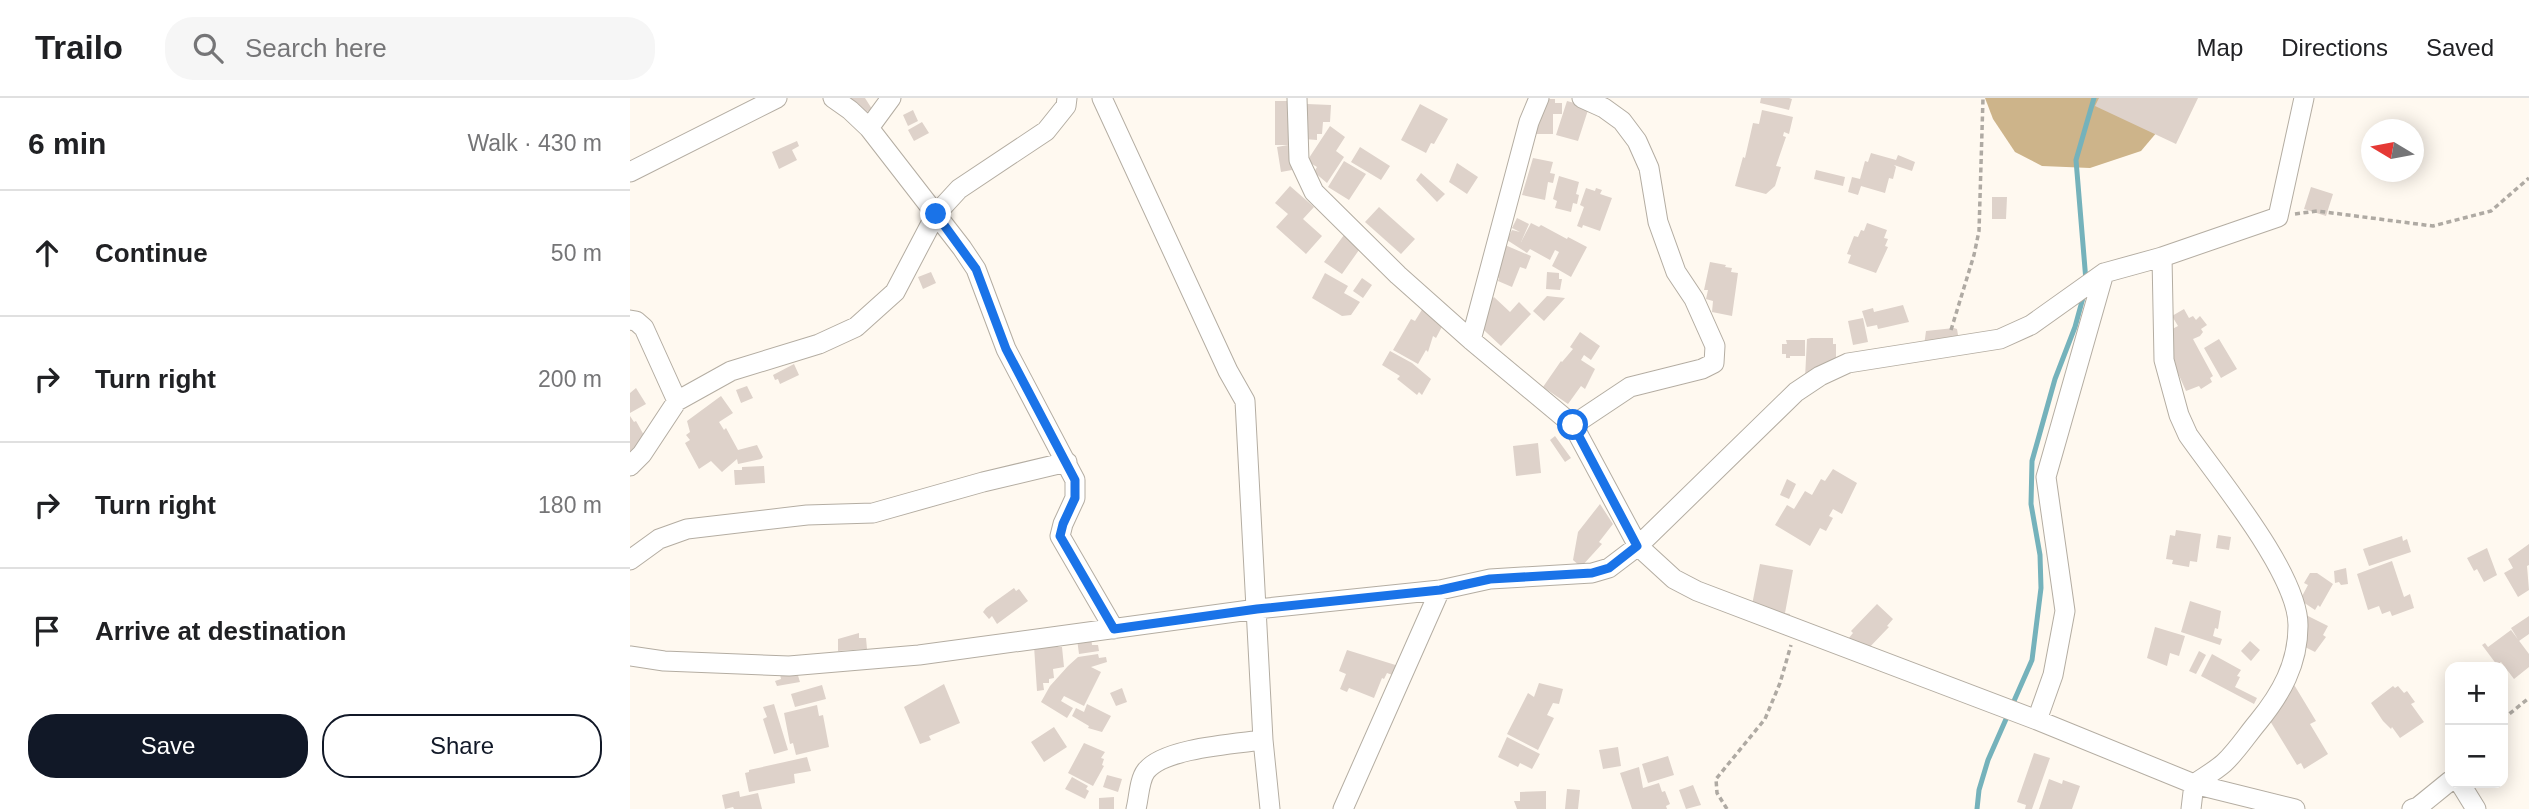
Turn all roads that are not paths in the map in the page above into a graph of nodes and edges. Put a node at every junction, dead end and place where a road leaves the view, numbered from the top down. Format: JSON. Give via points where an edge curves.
{"nodes":[{"id":1,"x":777,"y":98,"type":"edge"},
{"id":2,"x":834,"y":98,"type":"edge"},
{"id":3,"x":891,"y":98,"type":"edge"},
{"id":4,"x":1067,"y":98,"type":"edge"},
{"id":5,"x":1102,"y":98,"type":"edge"},
{"id":6,"x":1297,"y":98,"type":"edge"},
{"id":7,"x":1539,"y":98,"type":"edge"},
{"id":8,"x":1582,"y":98,"type":"edge"},
{"id":9,"x":2304,"y":98,"type":"edge"},
{"id":10,"x":869,"y":128,"type":"junction"},
{"id":11,"x":630,"y":173,"type":"edge"},
{"id":12,"x":936,"y":214,"type":"junction"},
{"id":13,"x":2162,"y":257,"type":"junction"},
{"id":14,"x":2104,"y":273,"type":"junction"},
{"id":15,"x":630,"y":320,"type":"edge"},
{"id":16,"x":1471,"y":340,"type":"junction"},
{"id":17,"x":677,"y":401,"type":"junction"},
{"id":18,"x":1573,"y":425,"type":"junction"},
{"id":19,"x":1067,"y":462,"type":"junction"},
{"id":20,"x":630,"y":466,"type":"edge"},
{"id":21,"x":1637,"y":546,"type":"junction"},
{"id":22,"x":630,"y":560,"type":"edge"},
{"id":23,"x":1440,"y":590,"type":"junction"},
{"id":24,"x":1257,"y":609,"type":"junction"},
{"id":25,"x":1114,"y":629,"type":"junction"},
{"id":26,"x":630,"y":656,"type":"edge"},
{"id":27,"x":2037,"y":720,"type":"junction"},
{"id":28,"x":1263,"y":740,"type":"junction"},
{"id":29,"x":2194,"y":785,"type":"junction"},
{"id":30,"x":2445,"y":785,"type":"edge"},
{"id":31,"x":2463,"y":788,"type":"edge"},
{"id":32,"x":1136,"y":809,"type":"edge"},
{"id":33,"x":1270,"y":809,"type":"edge"},
{"id":34,"x":1343,"y":809,"type":"edge"},
{"id":35,"x":2191,"y":809,"type":"edge"},
{"id":36,"x":2295,"y":809,"type":"edge"},
{"id":37,"x":2412,"y":809,"type":"edge"},
{"id":38,"x":2476,"y":809,"type":"edge"}],
"edges":[{"from":1,"to":11,"type":"street"},
{"from":2,"to":10,"type":"street"},
{"from":3,"to":10,"type":"street"},
{"from":4,"to":12,"type":"street","via":[[1046,131],[959,189]]},
{"from":5,"to":24,"type":"street","via":[[1245,401]]},
{"from":6,"to":16,"type":"street","via":[[1300,160],[1314,192]]},
{"from":7,"to":16,"type":"street"},
{"from":8,"to":18,"type":"street","via":[[1622,121],[1637,141],[1649,168],[1658,222],[1676,272],[1695,299],[1715,346],[1714,363],[1630,387]]},
{"from":9,"to":13,"type":"street","via":[[2278,217]]},
{"from":10,"to":12,"type":"street"},
{"from":12,"to":17,"type":"street","via":[[895,292],[856,327],[819,344],[731,371]]},
{"from":12,"to":19,"type":"street","via":[[976,269],[1006,349]]},
{"from":13,"to":14,"type":"street"},
{"from":13,"to":29,"type":"street","via":[[2164,360],[2179,415],[2188,435],[2271,552],[2289,590],[2298,624],[2295,653],[2275,702],[2224,763]]},
{"from":14,"to":21,"type":"street","via":[[2031,325],[2000,339],[1848,363],[1820,376],[1796,392]]},
{"from":14,"to":27,"type":"street","via":[[2046,477],[2064,611],[2053,675]]},
{"from":15,"to":17,"type":"street","via":[[644,328]]},
{"from":16,"to":18,"type":"street"},
{"from":17,"to":20,"type":"street"},
{"from":18,"to":21,"type":"street"},
{"from":19,"to":22,"type":"street","via":[[873,513],[807,515],[687,529],[659,539]]},
{"from":19,"to":25,"type":"street","via":[[1075,480],[1075,498],[1060,536]]},
{"from":21,"to":23,"type":"street","via":[[1609,568],[1592,573],[1490,579]]},
{"from":21,"to":27,"type":"street","via":[[1685,585]]},
{"from":23,"to":24,"type":"street"},
{"from":23,"to":34,"type":"street"},
{"from":24,"to":25,"type":"street"},
{"from":24,"to":28,"type":"street"},
{"from":25,"to":26,"type":"street","via":[[919,655],[789,666]]},
{"from":27,"to":29,"type":"street"},
{"from":28,"to":32,"type":"street","via":[[1185,751],[1155,764],[1144,773]]},
{"from":28,"to":33,"type":"street"},
{"from":29,"to":35,"type":"street"},
{"from":29,"to":36,"type":"street"},
{"from":30,"to":37,"type":"street"},
{"from":31,"to":38,"type":"street"}]}
